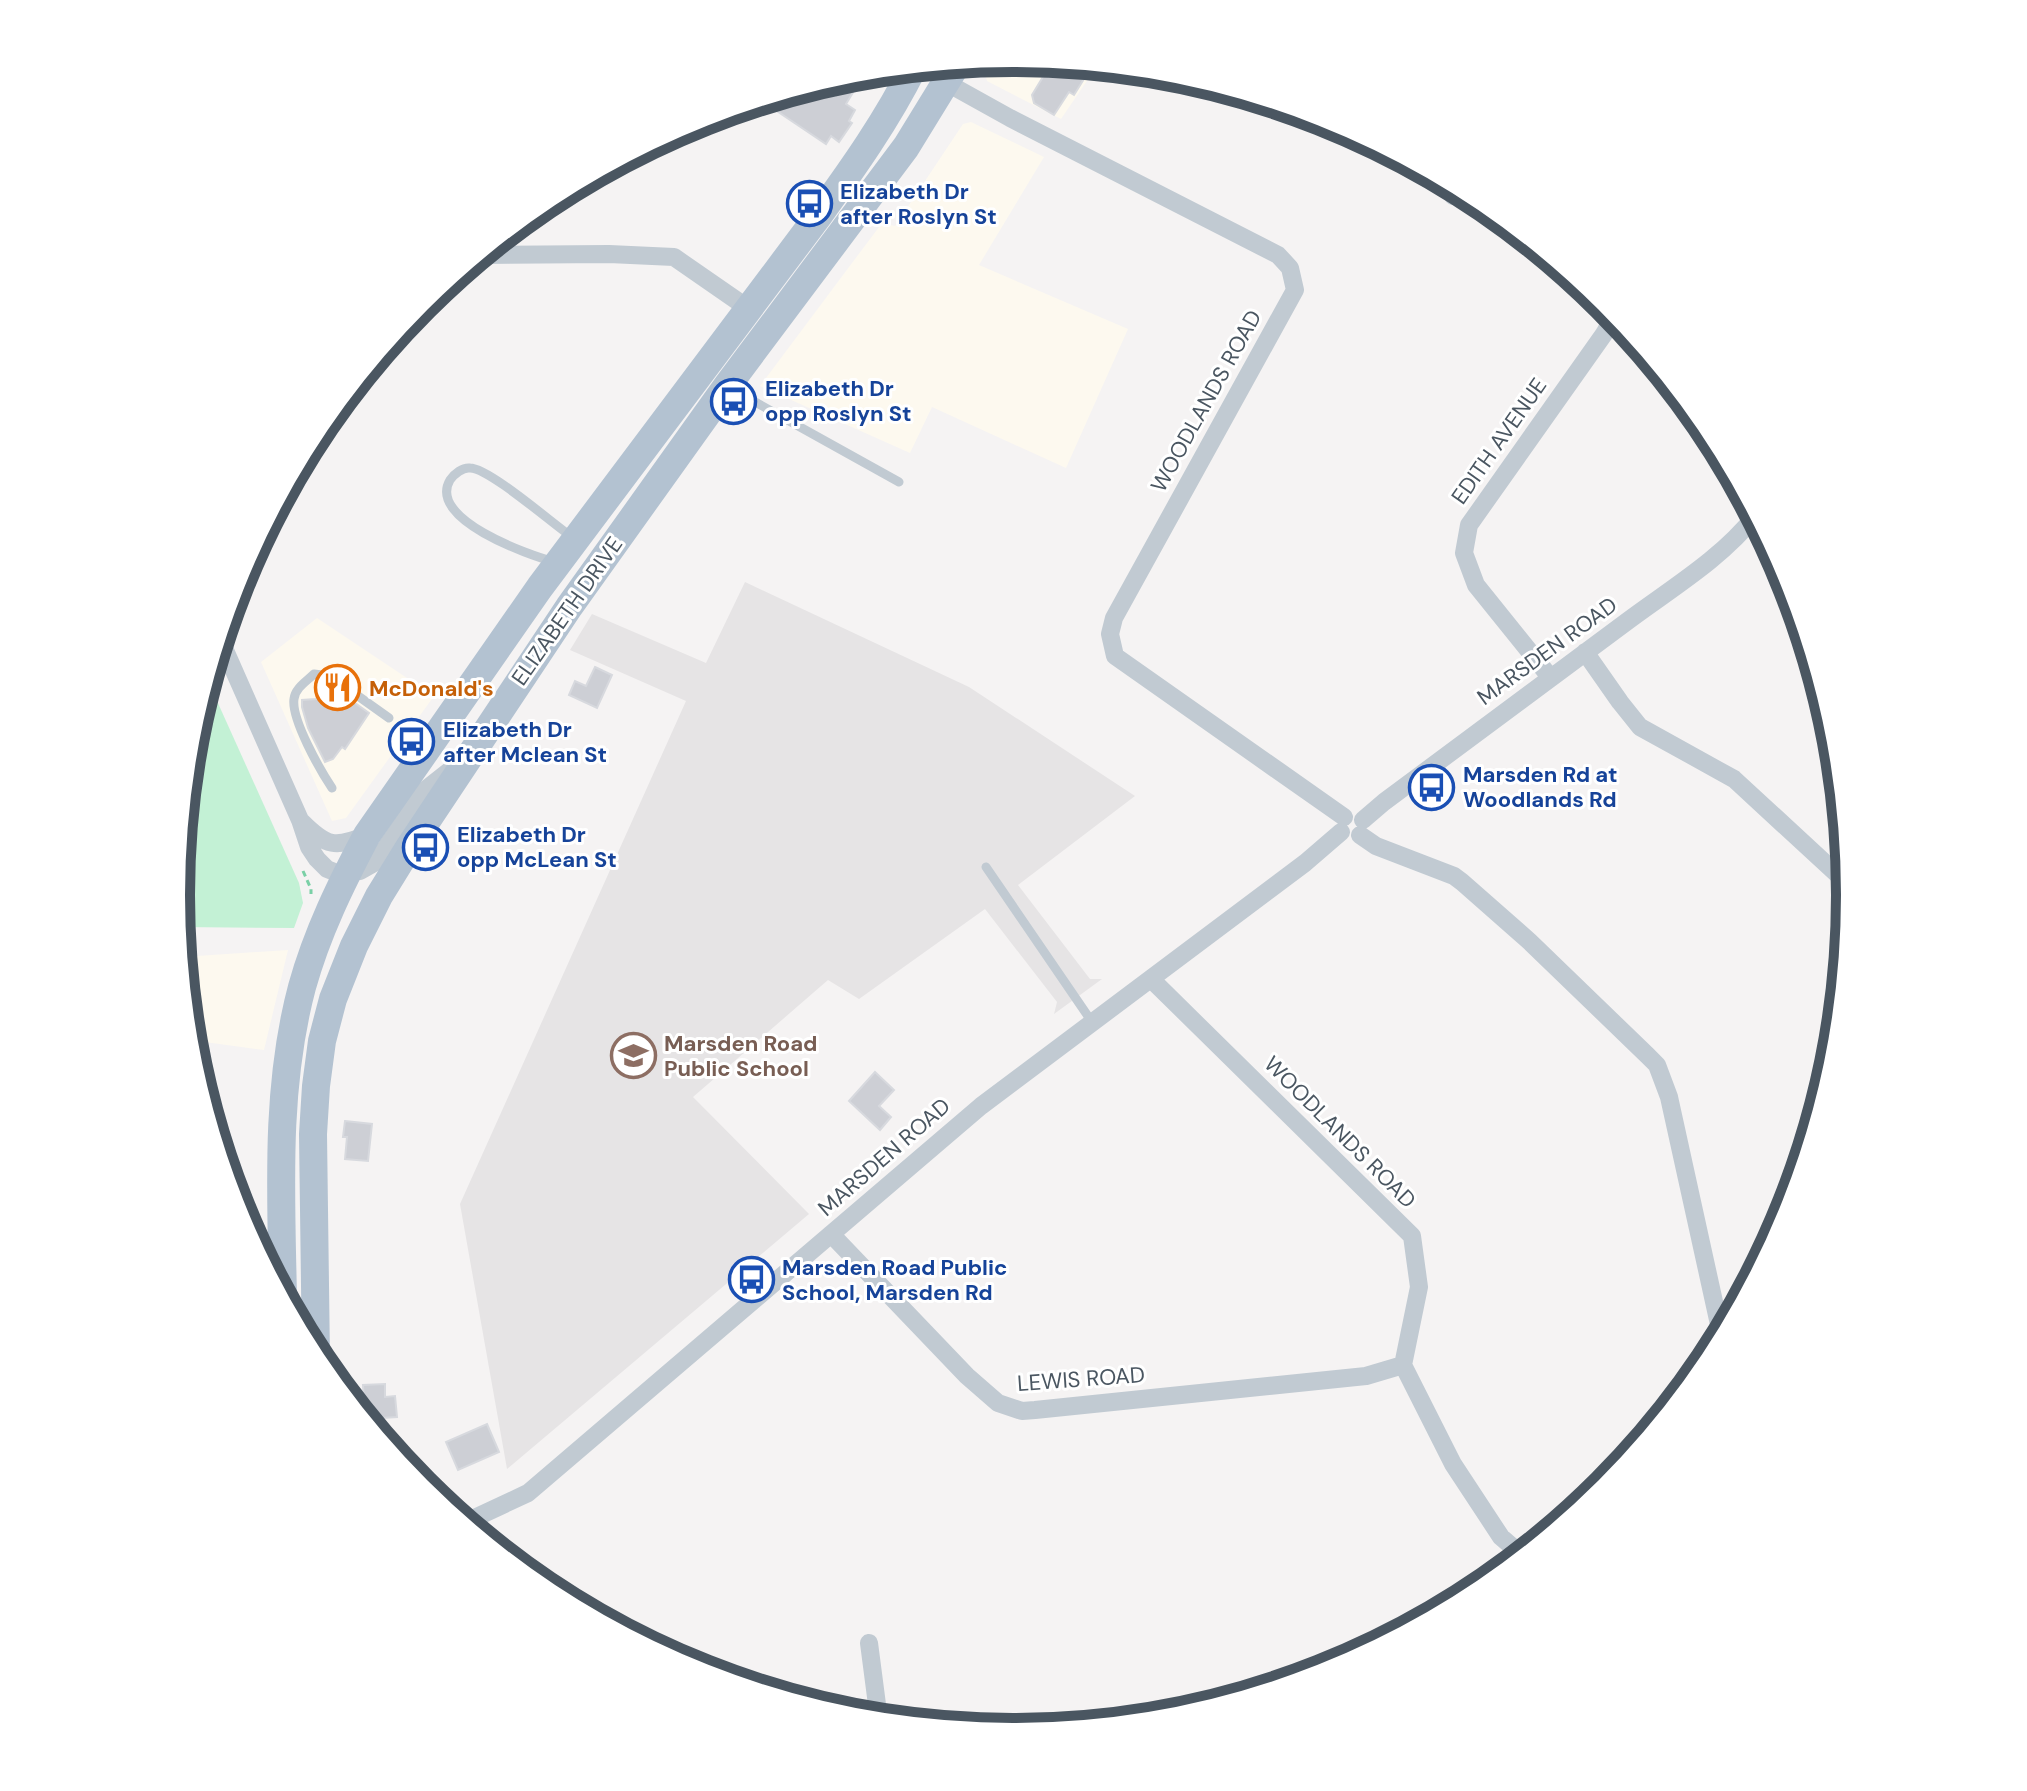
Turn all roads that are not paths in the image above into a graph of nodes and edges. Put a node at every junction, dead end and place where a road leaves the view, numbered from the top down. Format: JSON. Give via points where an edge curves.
{"nodes":[{"id":1,"x":952,"y":74,"type":"edge"},
{"id":2,"x":953,"y":75,"type":"edge"},
{"id":3,"x":906,"y":79,"type":"edge"},
{"id":4,"x":496,"y":255,"type":"edge"},
{"id":5,"x":749,"y":309,"type":"junction"},
{"id":6,"x":1608,"y":326,"type":"edge"},
{"id":7,"x":727,"y":386,"type":"junction"},
{"id":8,"x":899,"y":482,"type":"dead end"},
{"id":9,"x":1749,"y":524,"type":"edge"},
{"id":10,"x":576,"y":540,"type":"junction"},
{"id":11,"x":558,"y":563,"type":"junction"},
{"id":12,"x":1585,"y":652,"type":"junction"},
{"id":13,"x":227,"y":654,"type":"edge"},
{"id":14,"x":1550,"y":677,"type":"junction"},
{"id":15,"x":389,"y":718,"type":"dead end"},
{"id":16,"x":468,"y":756,"type":"junction"},
{"id":17,"x":332,"y":788,"type":"dead end"},
{"id":18,"x":300,"y":820,"type":"junction"},
{"id":19,"x":1352,"y":826,"type":"junction"},
{"id":20,"x":367,"y":835,"type":"junction"},
{"id":21,"x":986,"y":867,"type":"dead end"},
{"id":22,"x":347,"y":872,"type":"junction"},
{"id":23,"x":1836,"y":873,"type":"edge"},
{"id":24,"x":1151,"y":979,"type":"junction"},
{"id":25,"x":1092,"y":1022,"type":"junction"},
{"id":26,"x":831,"y":1234,"type":"junction"},
{"id":27,"x":283,"y":1274,"type":"edge"},
{"id":28,"x":1718,"y":1321,"type":"edge"},
{"id":29,"x":316,"y":1332,"type":"edge"},
{"id":30,"x":1403,"y":1365,"type":"junction"},
{"id":31,"x":475,"y":1518,"type":"edge"},
{"id":32,"x":1515,"y":1549,"type":"edge"},
{"id":33,"x":869,"y":1643,"type":"dead end"},
{"id":34,"x":877,"y":1707,"type":"edge"}],
"edges":[{"from":1,"to":7,"type":"main road","name":"ELIZABETH DRIVE","via":[[906,147]]},
{"from":2,"to":19,"type":"street","name":"WOODLANDS ROAD","via":[[1010,118],[1278,255],[1290,268],[1295,290],[1114,618],[1110,634],[1115,656]]},
{"from":3,"to":5,"type":"main road","name":"ELIZABETH DRIVE","via":[[857,162]]},
{"from":4,"to":5,"type":"street","via":[[674,257]]},
{"from":5,"to":10,"type":"main road","name":"ELIZABETH DRIVE"},
{"from":6,"to":14,"type":"street","name":"EDITH AVENUE","via":[[1469,525],[1464,553],[1476,585]]},
{"from":7,"to":8,"type":"lane"},
{"from":7,"to":16,"type":"main road","name":"ELIZABETH DRIVE"},
{"from":9,"to":12,"type":"street","name":"MARSDEN ROAD","via":[[1712,558]]},
{"from":10,"to":11,"type":"main road","name":"ELIZABETH DRIVE"},
{"from":10,"to":11,"type":"lane","via":[[488,474],[471,467],[449,481],[446,497],[453,512],[491,537]]},
{"from":11,"to":20,"type":"main road","name":"ELIZABETH DRIVE"},
{"from":12,"to":14,"type":"street","name":"MARSDEN ROAD"},
{"from":12,"to":23,"type":"street","via":[[1640,727],[1734,779]]},
{"from":13,"to":18,"type":"street"},
{"from":14,"to":19,"type":"street","name":"MARSDEN ROAD"},
{"from":15,"to":17,"type":"lane","via":[[330,676],[314,674],[297,690],[296,718]]},
{"from":16,"to":22,"type":"street","via":[[425,790],[376,862]]},
{"from":16,"to":29,"type":"main road","name":"ELIZABETH DRIVE","via":[[373,909],[333,999],[322,1041],[313,1134]]},
{"from":18,"to":20,"type":"street","via":[[333,844]]},
{"from":18,"to":22,"type":"street","via":[[317,859],[327,869]]},
{"from":19,"to":24,"type":"street","name":"MARSDEN ROAD"},
{"from":19,"to":28,"type":"street","name":"WOODLANDS ROAD","via":[[1376,846],[1462,882],[1657,1065],[1669,1097]]},
{"from":20,"to":22,"type":"main road","name":"ELIZABETH DRIVE"},
{"from":21,"to":25,"type":"lane"},
{"from":22,"to":27,"type":"main road","name":"ELIZABETH DRIVE","via":[[315,948],[292,1030],[282,1131]]},
{"from":24,"to":25,"type":"street","name":"MARSDEN ROAD"},
{"from":24,"to":30,"type":"street","name":"WOODLANDS ROAD","via":[[1412,1236],[1419,1287]]},
{"from":25,"to":26,"type":"street","name":"MARSDEN ROAD","via":[[981,1106]]},
{"from":26,"to":30,"type":"street","name":"LEWIS ROAD","via":[[967,1376],[1011,1409],[1366,1376]]},
{"from":26,"to":31,"type":"street","name":"MARSDEN ROAD","via":[[528,1493]]},
{"from":30,"to":32,"type":"street","via":[[1453,1464],[1501,1537]]},
{"from":33,"to":34,"type":"street"}]}
